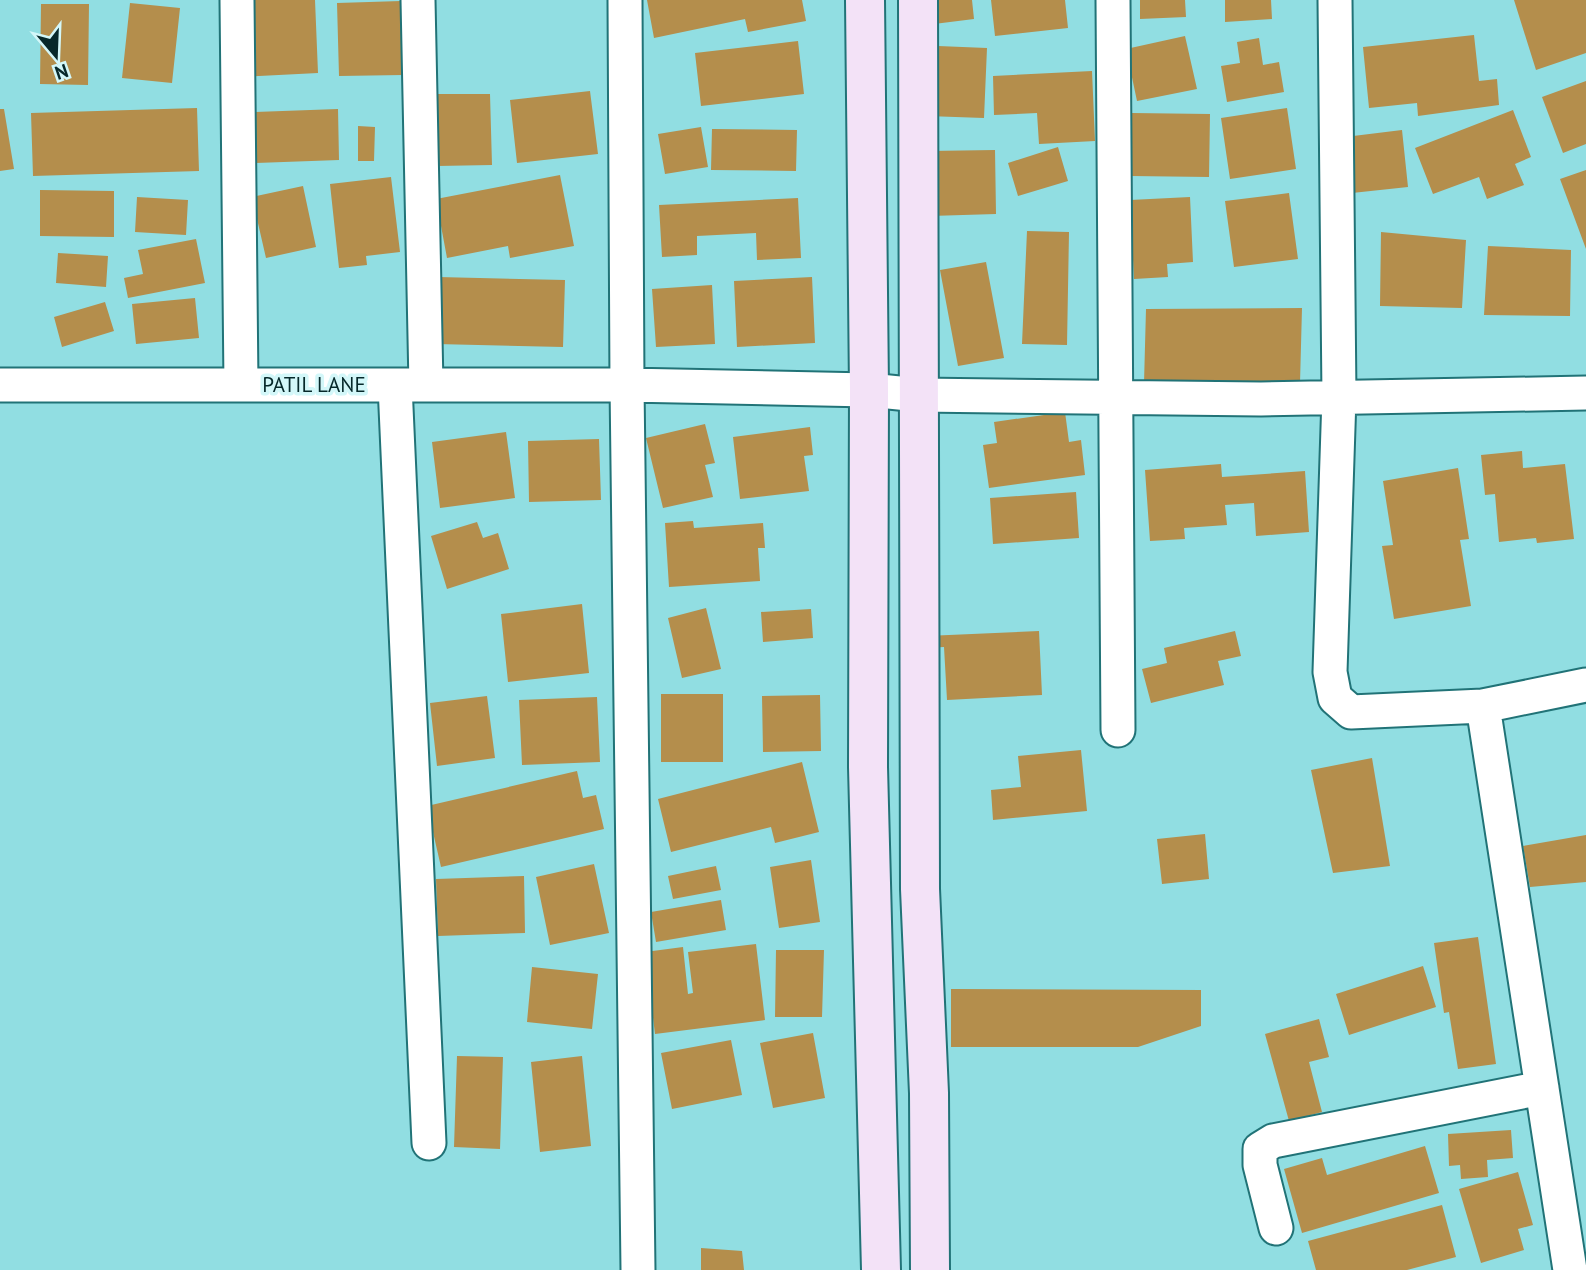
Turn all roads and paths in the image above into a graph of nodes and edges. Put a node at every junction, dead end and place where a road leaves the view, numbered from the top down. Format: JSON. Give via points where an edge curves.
{"nodes":[{"id":1,"x":237,"y":0,"type":"edge"},
{"id":2,"x":418,"y":0,"type":"edge"},
{"id":3,"x":625,"y":0,"type":"edge"},
{"id":4,"x":865,"y":0,"type":"edge"},
{"id":5,"x":918,"y":0,"type":"edge"},
{"id":6,"x":1113,"y":0,"type":"edge"},
{"id":7,"x":1335,"y":0,"type":"edge"},
{"id":8,"x":0,"y":385,"type":"edge"},
{"id":9,"x":241,"y":385,"type":"junction"},
{"id":10,"x":410,"y":385,"type":"junction"},
{"id":11,"x":627,"y":385,"type":"junction"},
{"id":12,"x":869,"y":390,"type":"junction"},
{"id":13,"x":1586,"y":393,"type":"edge"},
{"id":14,"x":919,"y":394,"type":"junction"},
{"id":15,"x":1114,"y":396,"type":"junction"},
{"id":16,"x":1339,"y":397,"type":"junction"},
{"id":17,"x":1586,"y":685,"type":"edge"},
{"id":18,"x":1483,"y":706,"type":"junction"},
{"id":19,"x":1118,"y":730,"type":"dead end"},
{"id":20,"x":1542,"y":1088,"type":"junction"},
{"id":21,"x":429,"y":1143,"type":"dead end"},
{"id":22,"x":1276,"y":1228,"type":"dead end"},
{"id":23,"x":638,"y":1270,"type":"edge"},
{"id":24,"x":881,"y":1270,"type":"edge"},
{"id":25,"x":930,"y":1270,"type":"edge"},
{"id":26,"x":1570,"y":1270,"type":"edge"}],
"edges":[{"from":1,"to":9,"type":"street"},
{"from":2,"to":10,"type":"street"},
{"from":3,"to":11,"type":"street"},
{"from":4,"to":12,"type":"street"},
{"from":5,"to":14,"type":"street"},
{"from":6,"to":15,"type":"street"},
{"from":7,"to":16,"type":"street"},
{"from":8,"to":9,"type":"street","name":"PATIL LANE"},
{"from":9,"to":10,"type":"street","name":"PATIL LANE"},
{"from":10,"to":11,"type":"street","name":"PATIL LANE"},
{"from":10,"to":21,"type":"street"},
{"from":11,"to":12,"type":"street","name":"PATIL LANE"},
{"from":11,"to":23,"type":"street"},
{"from":12,"to":14,"type":"street","name":"PATIL LANE"},
{"from":12,"to":24,"type":"street","via":[[868,767]]},
{"from":13,"to":16,"type":"street","name":"PATIL LANE"},
{"from":14,"to":15,"type":"street","name":"PATIL LANE"},
{"from":14,"to":25,"type":"street","via":[[920,890],[929,1093]]},
{"from":15,"to":16,"type":"street","name":"PATIL LANE"},
{"from":15,"to":19,"type":"street"},
{"from":16,"to":18,"type":"street","via":[[1330,672],[1335,698],[1352,712]]},
{"from":17,"to":18,"type":"street"},
{"from":18,"to":20,"type":"street"},
{"from":20,"to":22,"type":"street","via":[[1273,1141],[1260,1149],[1260,1165]]},
{"from":20,"to":26,"type":"street"}]}
